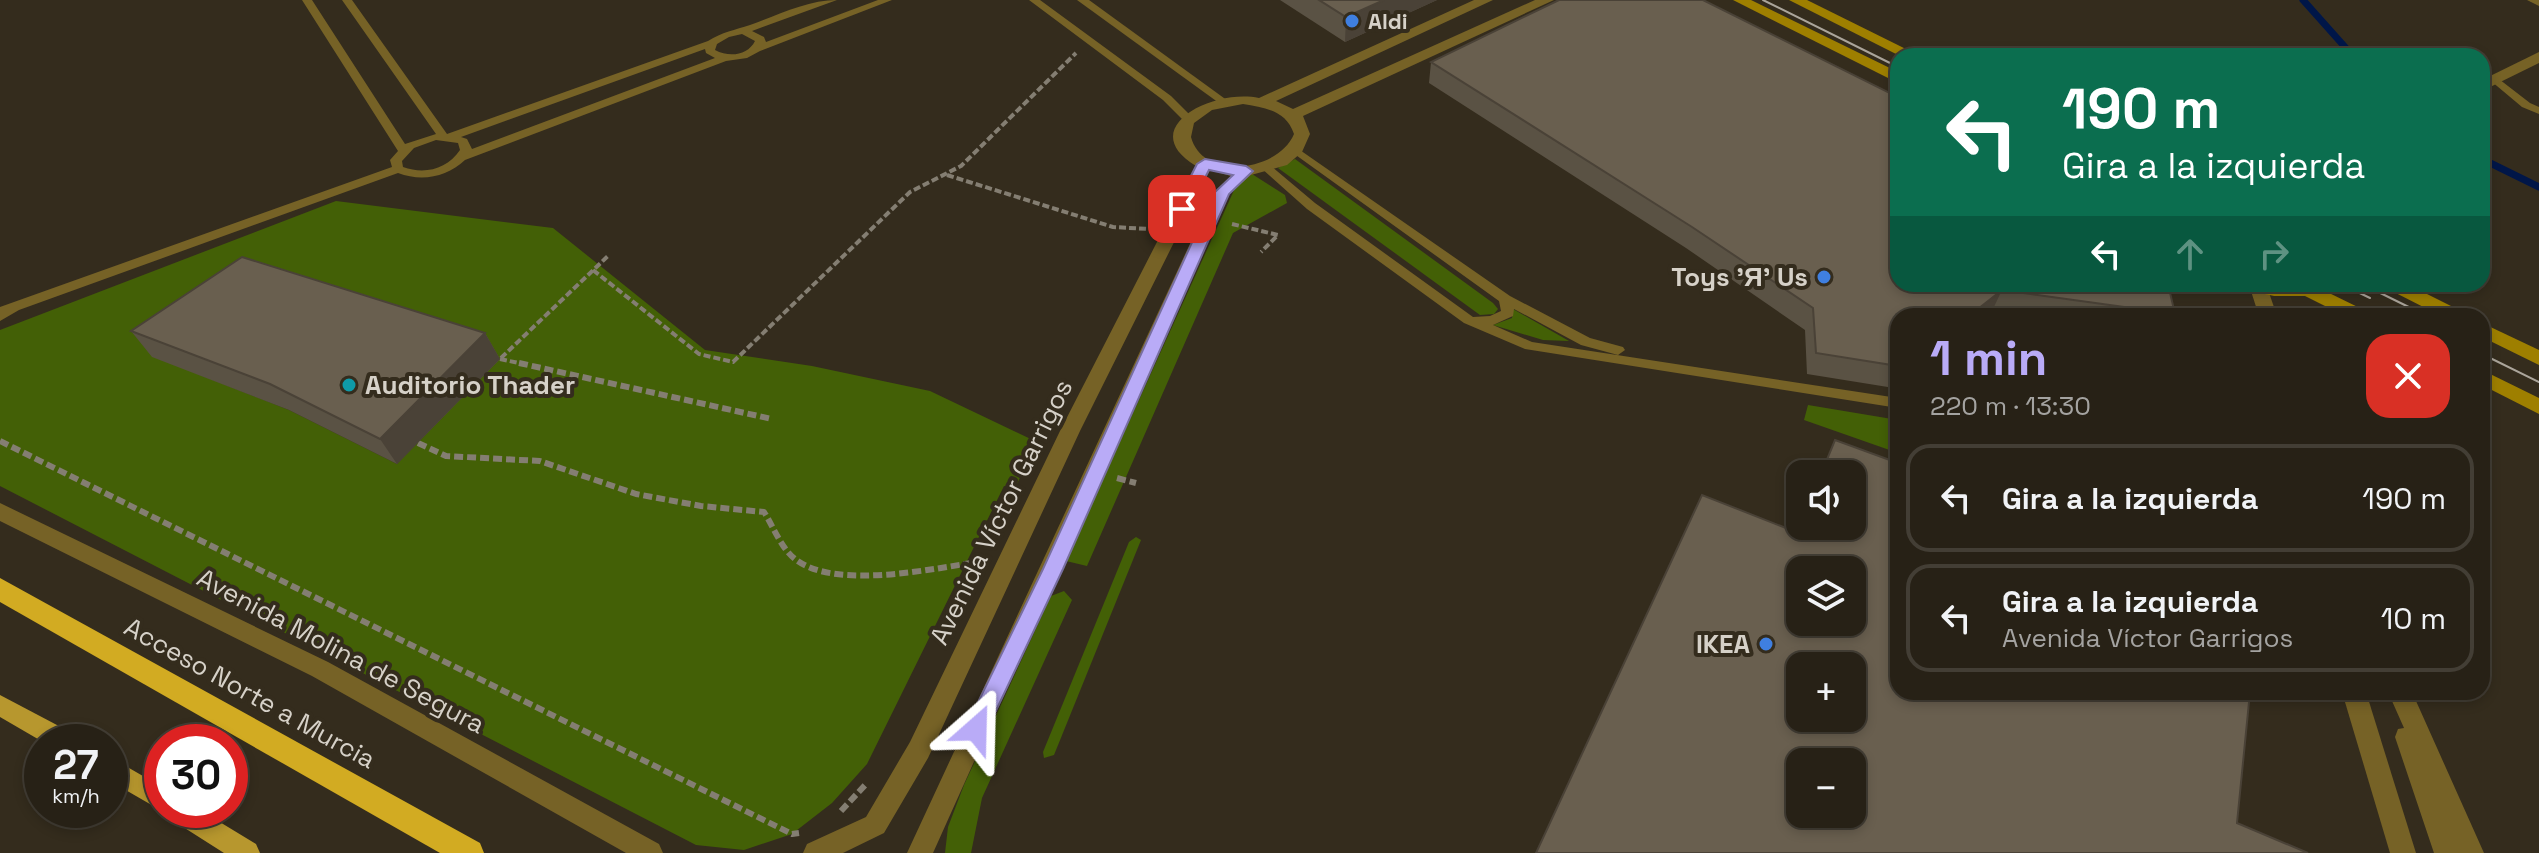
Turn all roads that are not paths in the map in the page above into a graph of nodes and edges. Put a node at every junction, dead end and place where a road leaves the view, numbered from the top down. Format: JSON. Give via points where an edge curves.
{"nodes":[{"id":1,"x":307,"y":0,"type":"edge"},
{"id":2,"x":347,"y":0,"type":"edge"},
{"id":3,"x":832,"y":0,"type":"edge"},
{"id":4,"x":887,"y":0,"type":"edge"},
{"id":5,"x":1034,"y":0,"type":"edge"},
{"id":6,"x":1082,"y":0,"type":"edge"},
{"id":7,"x":1486,"y":0,"type":"edge"},
{"id":8,"x":1547,"y":0,"type":"edge"},
{"id":9,"x":1740,"y":0,"type":"edge"},
{"id":10,"x":1796,"y":0,"type":"edge"},
{"id":11,"x":743,"y":31,"type":"junction"},
{"id":12,"x":712,"y":43,"type":"junction"},
{"id":13,"x":758,"y":48,"type":"junction"},
{"id":14,"x":1895,"y":48,"type":"edge"},
{"id":15,"x":2539,"y":57,"type":"edge"},
{"id":16,"x":725,"y":58,"type":"junction"},
{"id":17,"x":1890,"y":74,"type":"edge"},
{"id":18,"x":2490,"y":82,"type":"edge"},
{"id":19,"x":2490,"y":83,"type":"edge"},
{"id":20,"x":1223,"y":101,"type":"junction"},
{"id":21,"x":1264,"y":101,"type":"junction"},
{"id":22,"x":2539,"y":111,"type":"edge"},
{"id":23,"x":1293,"y":115,"type":"junction"},
{"id":24,"x":1188,"y":119,"type":"junction"},
{"id":25,"x":447,"y":136,"type":"junction"},
{"id":26,"x":403,"y":150,"type":"junction"},
{"id":27,"x":1297,"y":151,"type":"junction"},
{"id":28,"x":462,"y":157,"type":"junction"},
{"id":29,"x":1205,"y":164,"type":"junction"},
{"id":30,"x":398,"y":169,"type":"junction"},
{"id":31,"x":1256,"y":169,"type":"junction"},
{"id":32,"x":2325,"y":292,"type":"edge"},
{"id":33,"x":2408,"y":292,"type":"edge"},
{"id":34,"x":1505,"y":299,"type":"junction"},
{"id":35,"x":2349,"y":308,"type":"edge"},
{"id":36,"x":2440,"y":308,"type":"edge"},
{"id":37,"x":0,"y":315,"type":"edge"},
{"id":38,"x":1469,"y":320,"type":"junction"},
{"id":39,"x":2490,"y":333,"type":"edge"},
{"id":40,"x":2539,"y":358,"type":"edge"},
{"id":41,"x":1684,"y":367,"type":"junction"},
{"id":42,"x":2490,"y":381,"type":"edge"},
{"id":43,"x":1890,"y":402,"type":"edge"},
{"id":44,"x":2539,"y":407,"type":"edge"},
{"id":45,"x":0,"y":511,"type":"edge"},
{"id":46,"x":0,"y":589,"type":"edge"},
{"id":47,"x":2356,"y":700,"type":"edge"},
{"id":48,"x":2395,"y":700,"type":"edge"},
{"id":49,"x":2404,"y":700,"type":"edge"},
{"id":50,"x":0,"y":705,"type":"edge"},
{"id":51,"x":33,"y":724,"type":"edge"},
{"id":52,"x":207,"y":828,"type":"edge"},
{"id":53,"x":247,"y":853,"type":"edge"},
{"id":54,"x":469,"y":853,"type":"edge"},
{"id":55,"x":650,"y":853,"type":"edge"},
{"id":56,"x":816,"y":853,"type":"edge"},
{"id":57,"x":920,"y":853,"type":"edge"},
{"id":58,"x":2403,"y":853,"type":"edge"},
{"id":59,"x":2447,"y":853,"type":"edge"},
{"id":60,"x":2471,"y":853,"type":"edge"}],
"edges":[{"from":1,"to":26,"type":"lane"},
{"from":2,"to":25,"type":"lane"},
{"from":3,"to":11,"type":"lane"},
{"from":4,"to":13,"type":"lane"},
{"from":5,"to":24,"type":"lane"},
{"from":6,"to":20,"type":"lane"},
{"from":7,"to":21,"type":"street"},
{"from":8,"to":23,"type":"street"},
{"from":9,"to":17,"type":"street"},
{"from":10,"to":14,"type":"street"},
{"from":11,"to":12,"type":"lane"},
{"from":11,"to":13,"type":"lane","via":[[757,35]]},
{"from":12,"to":16,"type":"lane","via":[[713,54]]},
{"from":12,"to":25,"type":"lane"},
{"from":13,"to":16,"type":"lane"},
{"from":15,"to":18,"type":"street"},
{"from":16,"to":28,"type":"lane"},
{"from":19,"to":22,"type":"lane"},
{"from":20,"to":21,"type":"street"},
{"from":20,"to":24,"type":"street"},
{"from":21,"to":23,"type":"street"},
{"from":23,"to":27,"type":"street","via":[[1302,126]]},
{"from":24,"to":29,"type":"street","via":[[1181,131],[1183,144]]},
{"from":25,"to":26,"type":"lane"},
{"from":25,"to":28,"type":"lane","via":[[465,145]]},
{"from":26,"to":30,"type":"lane","via":[[396,160]]},
{"from":27,"to":31,"type":"street"},
{"from":27,"to":34,"type":"lane"},
{"from":28,"to":30,"type":"lane","via":[[430,174]]},
{"from":29,"to":31,"type":"street","via":[[1224,170]]},
{"from":29,"to":56,"type":"street","name":"Avenida Víctor Garrigos","via":[[1070,431],[919,750],[875,825]]},
{"from":30,"to":37,"type":"lane"},
{"from":31,"to":38,"type":"lane"},
{"from":31,"to":57,"type":"street","via":[[1222,192]]},
{"from":32,"to":35,"type":"street"},
{"from":33,"to":36,"type":"street"},
{"from":34,"to":38,"type":"lane","via":[[1508,313],[1492,321]]},
{"from":34,"to":41,"type":"lane","via":[[1586,342]]},
{"from":38,"to":41,"type":"lane","via":[[1530,346]]},
{"from":39,"to":40,"type":"street"},
{"from":41,"to":43,"type":"lane"},
{"from":42,"to":44,"type":"street"},
{"from":45,"to":55,"type":"street","name":"Avenida Molina de Segura","via":[[320,669]]},
{"from":46,"to":54,"type":"highway","name":"Acceso Norte a Murcia"},
{"from":47,"to":58,"type":"street"},
{"from":48,"to":59,"type":"street"},
{"from":49,"to":60,"type":"street"},
{"from":50,"to":51,"type":"main road"},
{"from":52,"to":53,"type":"main road"}]}
